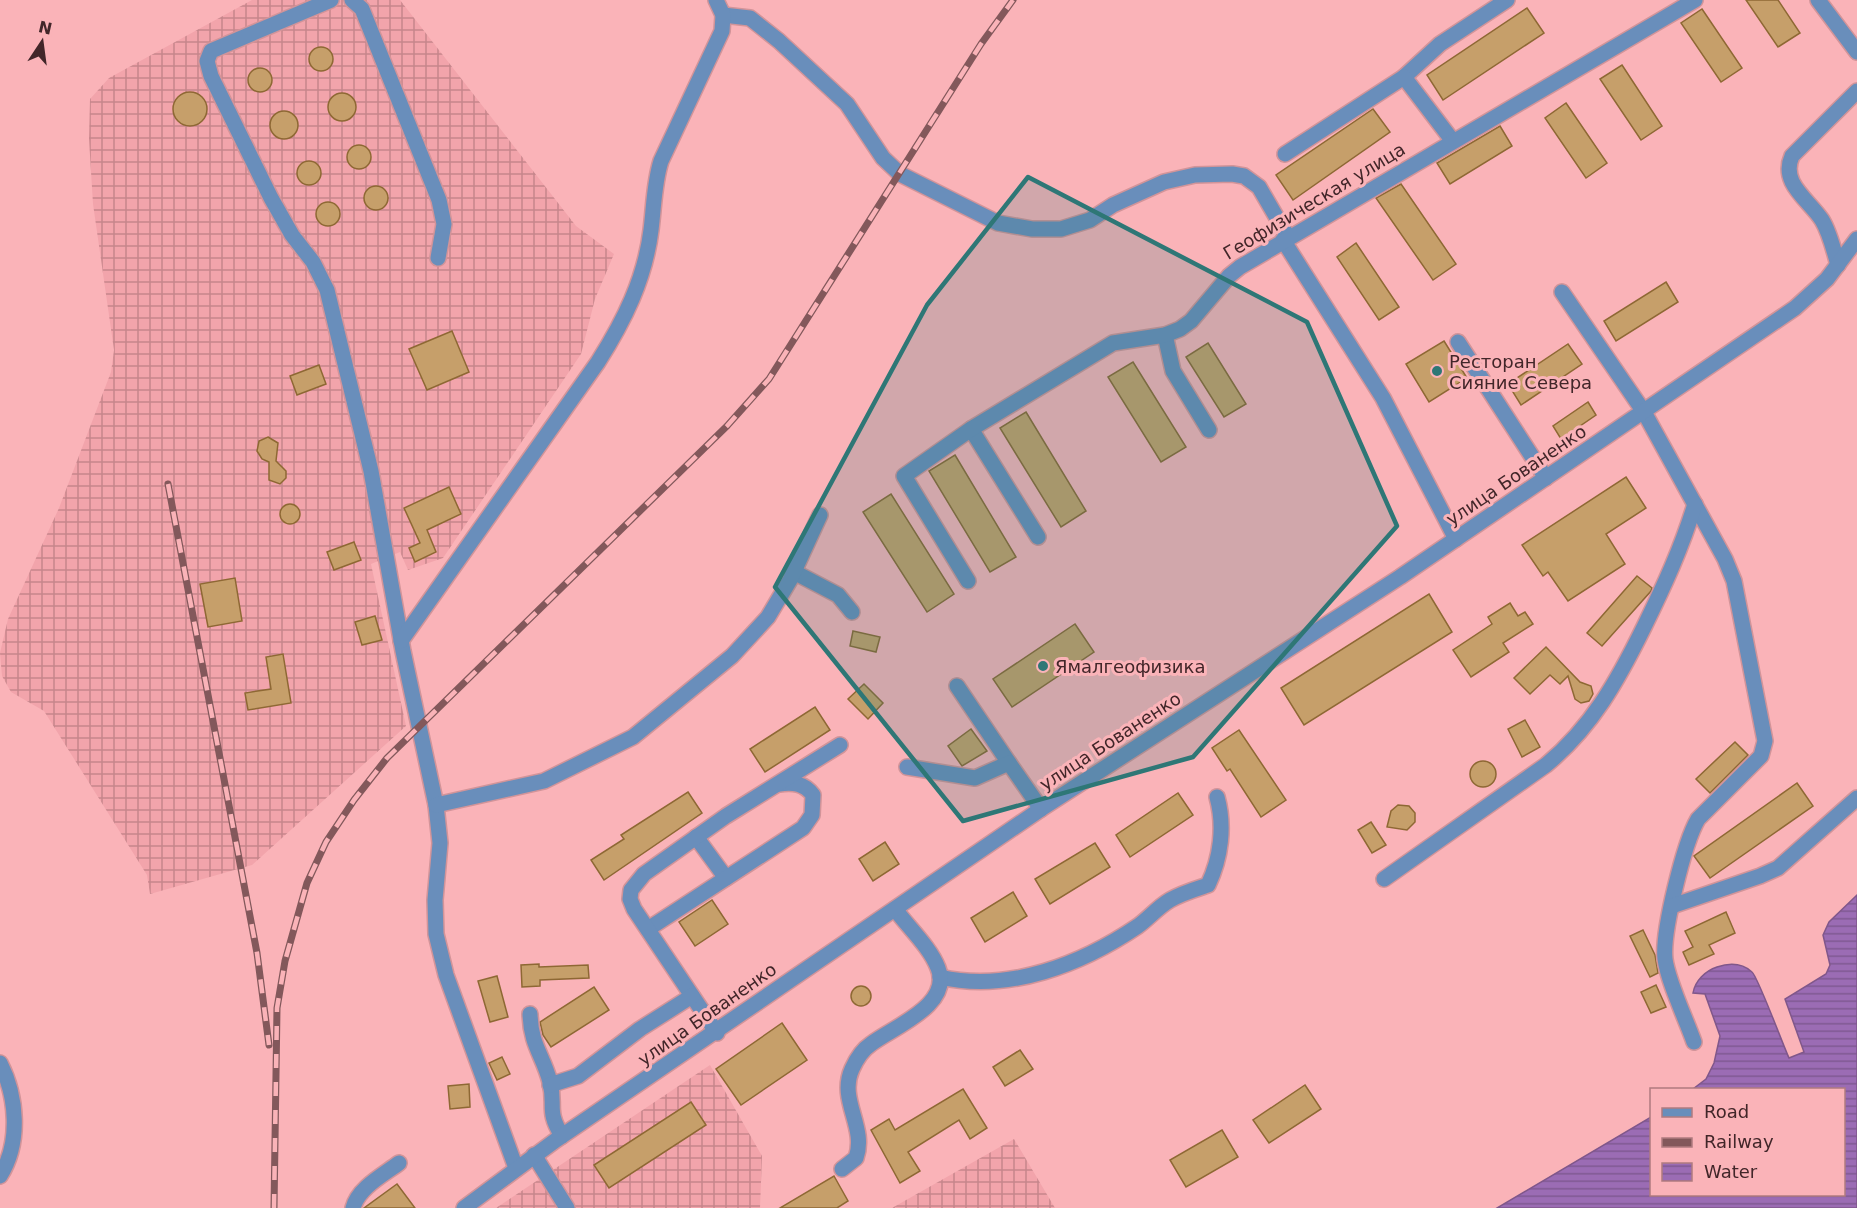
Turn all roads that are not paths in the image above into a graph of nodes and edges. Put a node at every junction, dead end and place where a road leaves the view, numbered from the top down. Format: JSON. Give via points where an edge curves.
{"nodes":[{"id":1,"x":331,"y":0,"type":"edge"},
{"id":2,"x":352,"y":0,"type":"edge"},
{"id":3,"x":717,"y":0,"type":"edge"},
{"id":4,"x":1507,"y":0,"type":"edge"},
{"id":5,"x":1818,"y":0,"type":"edge"},
{"id":6,"x":1686,"y":2,"type":"edge"},
{"id":7,"x":723,"y":15,"type":"junction"},
{"id":8,"x":1857,"y":52,"type":"edge"},
{"id":9,"x":1404,"y":77,"type":"junction"},
{"id":10,"x":1857,"y":91,"type":"edge"},
{"id":11,"x":1452,"y":140,"type":"junction"},
{"id":12,"x":1285,"y":154,"type":"dead end"},
{"id":13,"x":1285,"y":239,"type":"junction"},
{"id":14,"x":1857,"y":239,"type":"edge"},
{"id":15,"x":438,"y":258,"type":"dead end"},
{"id":16,"x":1838,"y":265,"type":"junction"},
{"id":17,"x":1562,"y":292,"type":"dead end"},
{"id":18,"x":1165,"y":335,"type":"junction"},
{"id":19,"x":1458,"y":342,"type":"dead end"},
{"id":20,"x":1644,"y":412,"type":"junction"},
{"id":21,"x":971,"y":429,"type":"junction"},
{"id":22,"x":1209,"y":430,"type":"dead end"},
{"id":23,"x":1546,"y":478,"type":"junction"},
{"id":24,"x":1695,"y":504,"type":"junction"},
{"id":25,"x":820,"y":515,"type":"dead end"},
{"id":26,"x":1038,"y":537,"type":"dead end"},
{"id":27,"x":1456,"y":539,"type":"junction"},
{"id":28,"x":794,"y":572,"type":"junction"},
{"id":29,"x":968,"y":581,"type":"dead end"},
{"id":30,"x":852,"y":612,"type":"dead end"},
{"id":31,"x":401,"y":640,"type":"junction"},
{"id":32,"x":957,"y":686,"type":"dead end"},
{"id":33,"x":840,"y":745,"type":"dead end"},
{"id":34,"x":1009,"y":763,"type":"junction"},
{"id":35,"x":907,"y":767,"type":"dead end"},
{"id":36,"x":776,"y":784,"type":"junction"},
{"id":37,"x":1217,"y":797,"type":"dead end"},
{"id":38,"x":1857,"y":798,"type":"edge"},
{"id":39,"x":436,"y":805,"type":"junction"},
{"id":40,"x":1041,"y":809,"type":"junction"},
{"id":41,"x":696,"y":837,"type":"junction"},
{"id":42,"x":726,"y":878,"type":"junction"},
{"id":43,"x":1384,"y":879,"type":"dead end"},
{"id":44,"x":1672,"y":906,"type":"junction"},
{"id":45,"x":895,"y":909,"type":"junction"},
{"id":46,"x":648,"y":929,"type":"junction"},
{"id":47,"x":940,"y":977,"type":"junction"},
{"id":48,"x":692,"y":996,"type":"junction"},
{"id":49,"x":530,"y":1014,"type":"dead end"},
{"id":50,"x":717,"y":1033,"type":"junction"},
{"id":51,"x":1694,"y":1042,"type":"dead end"},
{"id":52,"x":0,"y":1063,"type":"edge"},
{"id":53,"x":550,"y":1085,"type":"junction"},
{"id":54,"x":562,"y":1136,"type":"junction"},
{"id":55,"x":534,"y":1155,"type":"junction"},
{"id":56,"x":399,"y":1163,"type":"dead end"},
{"id":57,"x":516,"y":1168,"type":"junction"},
{"id":58,"x":842,"y":1169,"type":"dead end"},
{"id":59,"x":0,"y":1176,"type":"edge"},
{"id":60,"x":353,"y":1208,"type":"edge"},
{"id":61,"x":464,"y":1208,"type":"edge"},
{"id":62,"x":567,"y":1208,"type":"edge"}],
"edges":[{"from":1,"to":31,"type":"street","via":[[211,51],[207,61],[271,198],[327,290],[371,471]]},
{"from":2,"to":15,"type":"street","via":[[362,9],[439,200],[444,224]]},
{"from":3,"to":7,"type":"street"},
{"from":4,"to":9,"type":"street","via":[[1440,44]]},
{"from":5,"to":8,"type":"street"},
{"from":6,"to":11,"type":"street","name":"Геофизическая улица"},
{"from":7,"to":13,"type":"street","via":[[750,18],[779,41],[847,104],[883,158],[900,174],[999,223],[1061,229],[1090,220],[1164,182],[1195,175],[1232,174],[1244,176],[1259,187]]},
{"from":7,"to":31,"type":"street","via":[[718,43],[656,175],[647,254],[626,313],[598,362]]},
{"from":9,"to":11,"type":"street"},
{"from":9,"to":12,"type":"street"},
{"from":10,"to":16,"type":"street","via":[[1792,156],[1788,166],[1793,185],[1823,221]]},
{"from":11,"to":13,"type":"street","name":"Геофизическая улица"},
{"from":13,"to":18,"type":"street","name":"Геофизическая улица","via":[[1229,276],[1191,321]]},
{"from":13,"to":27,"type":"street","via":[[1383,398]]},
{"from":14,"to":16,"type":"street","name":"улица Бованенко"},
{"from":16,"to":20,"type":"street","name":"улица Бованенко","via":[[1795,308]]},
{"from":17,"to":20,"type":"street"},
{"from":18,"to":21,"type":"street","name":"Геофизическая улица","via":[[1113,343]]},
{"from":18,"to":22,"type":"street","via":[[1173,371]]},
{"from":19,"to":23,"type":"street"},
{"from":20,"to":23,"type":"street","name":"улица Бованенко"},
{"from":20,"to":24,"type":"street"},
{"from":21,"to":26,"type":"street"},
{"from":21,"to":29,"type":"street","name":"Геофизическая улица","via":[[903,476]]},
{"from":23,"to":27,"type":"street","name":"улица Бованенко"},
{"from":24,"to":43,"type":"street","via":[[1672,571],[1642,632],[1606,700],[1581,732],[1546,765]]},
{"from":24,"to":44,"type":"street","via":[[1734,581],[1765,741],[1761,756],[1698,819],[1691,831]]},
{"from":25,"to":28,"type":"street"},
{"from":27,"to":40,"type":"street","name":"улица Бованенко"},
{"from":28,"to":30,"type":"street","via":[[838,595]]},
{"from":28,"to":39,"type":"street","via":[[768,616],[732,656],[633,737],[544,781]]},
{"from":31,"to":39,"type":"street"},
{"from":32,"to":34,"type":"street"},
{"from":33,"to":36,"type":"street"},
{"from":34,"to":35,"type":"street","via":[[975,778]]},
{"from":34,"to":40,"type":"street"},
{"from":36,"to":41,"type":"street"},
{"from":36,"to":42,"type":"street","via":[[808,788],[815,804],[812,815],[803,828]]},
{"from":37,"to":47,"type":"street","via":[[1222,827],[1208,885],[1168,900],[1138,926],[1067,966],[974,982]]},
{"from":38,"to":44,"type":"street","via":[[1778,868]]},
{"from":39,"to":57,"type":"street","via":[[440,843],[435,909],[438,945]]},
{"from":40,"to":45,"type":"street","name":"улица Бованенко"},
{"from":41,"to":42,"type":"street"},
{"from":41,"to":46,"type":"street","via":[[644,873],[631,890],[634,909]]},
{"from":42,"to":46,"type":"street"},
{"from":44,"to":51,"type":"street","via":[[1665,960]]},
{"from":45,"to":47,"type":"street","via":[[932,958]]},
{"from":45,"to":50,"type":"street","name":"улица Бованенко"},
{"from":46,"to":48,"type":"street"},
{"from":47,"to":58,"type":"street","via":[[926,1009],[869,1045],[851,1071],[848,1098],[860,1140],[856,1158]]},
{"from":48,"to":50,"type":"street"},
{"from":48,"to":53,"type":"street","via":[[578,1076]]},
{"from":49,"to":53,"type":"street","via":[[535,1049]]},
{"from":50,"to":54,"type":"street","name":"улица Бованенко"},
{"from":52,"to":59,"type":"street","via":[[11,1090],[14,1114],[9,1158]]},
{"from":53,"to":54,"type":"street","via":[[552,1120]]},
{"from":54,"to":55,"type":"street","name":"улица Бованенко"},
{"from":55,"to":57,"type":"street","name":"улица Бованенко"},
{"from":55,"to":62,"type":"street"},
{"from":56,"to":60,"type":"street","via":[[355,1199]]},
{"from":57,"to":61,"type":"street","name":"улица Бованенко"}]}
